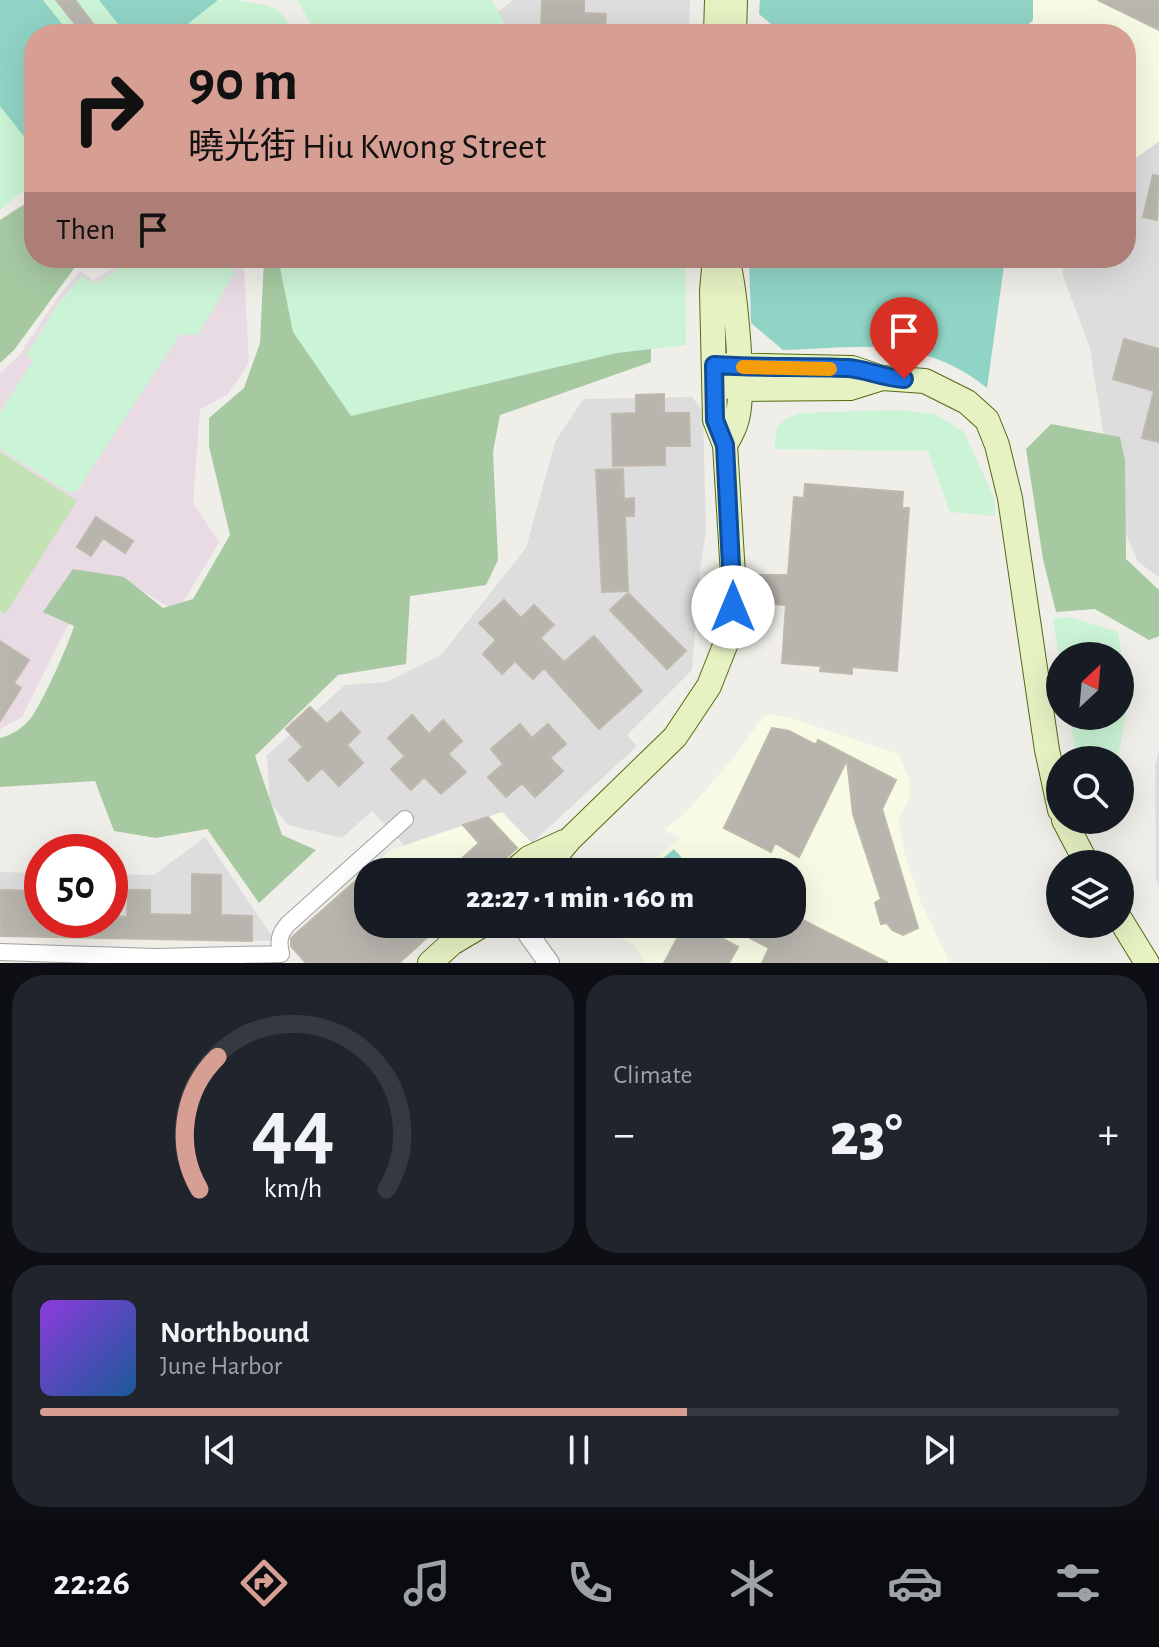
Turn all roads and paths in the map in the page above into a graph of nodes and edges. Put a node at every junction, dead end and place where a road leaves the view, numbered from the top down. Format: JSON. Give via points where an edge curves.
{"nodes":[{"id":1,"x":717,"y":0,"type":"edge"},
{"id":2,"x":735,"y":0,"type":"edge"},
{"id":3,"x":716,"y":24,"type":"edge"},
{"id":4,"x":734,"y":24,"type":"edge"},
{"id":5,"x":714,"y":268,"type":"edge"},
{"id":6,"x":730,"y":268,"type":"edge"},
{"id":7,"x":726,"y":376,"type":"junction"},
{"id":8,"x":1046,"y":746,"type":"edge"},
{"id":9,"x":405,"y":819,"type":"dead end"},
{"id":10,"x":569,"y":840,"type":"junction"},
{"id":11,"x":529,"y":858,"type":"edge"},
{"id":12,"x":554,"y":858,"type":"edge"},
{"id":13,"x":452,"y":938,"type":"edge"},
{"id":14,"x":531,"y":938,"type":"edge"},
{"id":15,"x":1132,"y":938,"type":"edge"},
{"id":16,"x":0,"y":952,"type":"edge"},
{"id":17,"x":284,"y":959,"type":"edge"},
{"id":18,"x":156,"y":960,"type":"edge"},
{"id":19,"x":430,"y":963,"type":"edge"},
{"id":20,"x":549,"y":963,"type":"edge"},
{"id":21,"x":1147,"y":963,"type":"edge"}],
"edges":[{"from":1,"to":3,"type":"main road"},
{"from":2,"to":4,"type":"main road"},
{"from":5,"to":7,"type":"main road","via":[[712,291]]},
{"from":6,"to":7,"type":"main road"},
{"from":7,"to":8,"type":"main road","via":[[852,368],[882,378],[925,381],[979,410],[993,432],[1010,498]]},
{"from":7,"to":10,"type":"main road","via":[[737,421],[725,445],[734,591],[717,670],[675,737]]},
{"from":9,"to":17,"type":"street","via":[[280,932]]},
{"from":10,"to":11,"type":"main road"},
{"from":10,"to":12,"type":"main road"},
{"from":13,"to":19,"type":"main road"},
{"from":14,"to":20,"type":"street"},
{"from":15,"to":21,"type":"main road"},
{"from":16,"to":18,"type":"street"},
{"from":17,"to":18,"type":"street"}]}
